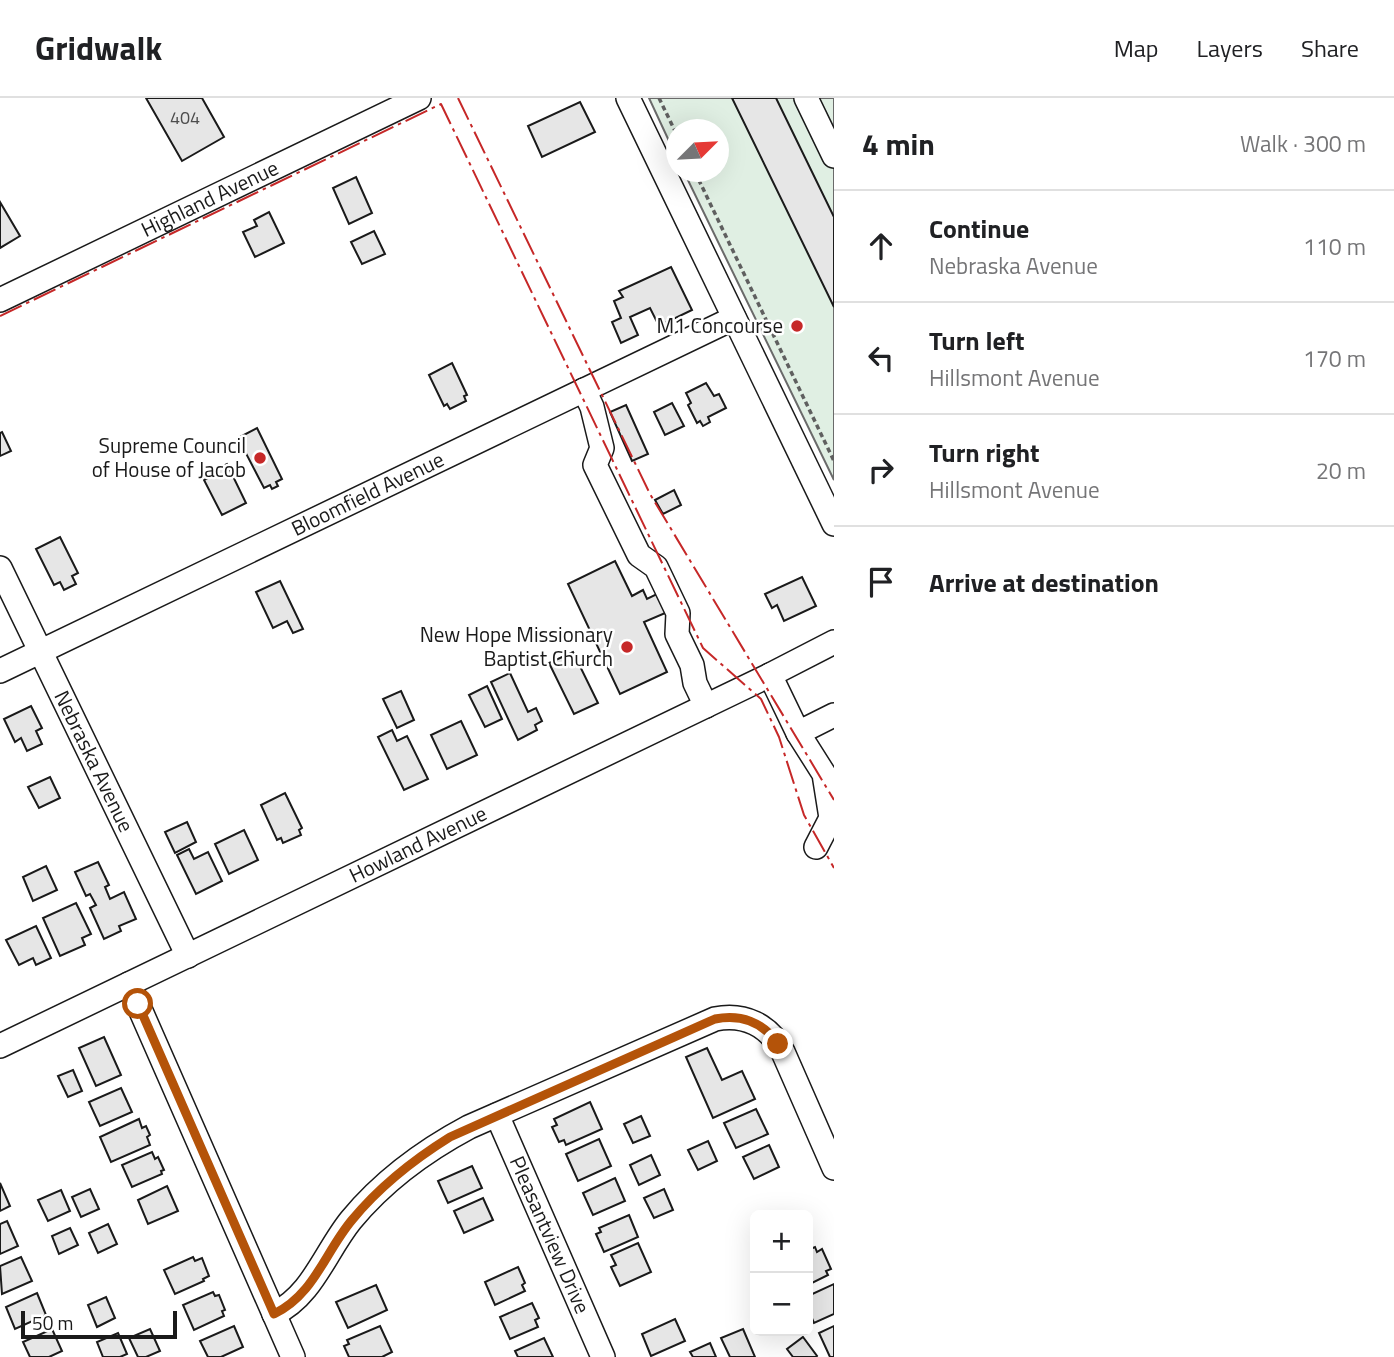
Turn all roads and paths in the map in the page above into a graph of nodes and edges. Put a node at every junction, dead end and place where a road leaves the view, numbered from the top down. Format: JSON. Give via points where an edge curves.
{"nodes":[{"id":1,"x":419,"y":98,"type":"edge"},
{"id":2,"x":628,"y":98,"type":"edge"},
{"id":3,"x":659,"y":98,"type":"edge"},
{"id":4,"x":806,"y":98,"type":"edge"},
{"id":5,"x":670,"y":119,"type":"edge"},
{"id":6,"x":834,"y":156,"type":"edge"},
{"id":7,"x":700,"y":182,"type":"edge"},
{"id":8,"x":0,"y":300,"type":"edge"},
{"id":9,"x":734,"y":318,"type":"junction"},
{"id":10,"x":584,"y":390,"type":"junction"},
{"id":11,"x":834,"y":461,"type":"edge"},
{"id":12,"x":834,"y":524,"type":"edge"},
{"id":13,"x":0,"y":568,"type":"edge"},
{"id":14,"x":834,"y":642,"type":"edge"},
{"id":15,"x":40,"y":652,"type":"junction"},
{"id":16,"x":0,"y":671,"type":"edge"},
{"id":17,"x":770,"y":676,"type":"junction"},
{"id":18,"x":706,"y":706,"type":"junction"},
{"id":19,"x":834,"y":715,"type":"edge"},
{"id":20,"x":799,"y":733,"type":"junction"},
{"id":21,"x":816,"y":847,"type":"dead end"},
{"id":22,"x":188,"y":956,"type":"junction"},
{"id":23,"x":129,"y":984,"type":"junction"},
{"id":24,"x":0,"y":1046,"type":"edge"},
{"id":25,"x":497,"y":1115,"type":"junction"},
{"id":26,"x":834,"y":1168,"type":"edge"},
{"id":27,"x":274,"y":1314,"type":"junction"},
{"id":28,"x":293,"y":1357,"type":"edge"},
{"id":29,"x":603,"y":1357,"type":"edge"}],
"edges":[{"from":1,"to":8,"type":"street","name":"Highland Avenue"},
{"from":2,"to":9,"type":"street"},
{"from":3,"to":5,"type":"path"},
{"from":4,"to":6,"type":"street"},
{"from":7,"to":11,"type":"path"},
{"from":9,"to":10,"type":"street","name":"Bloomfield Avenue"},
{"from":9,"to":12,"type":"street"},
{"from":10,"to":15,"type":"street","name":"Bloomfield Avenue"},
{"from":10,"to":18,"type":"street","via":[[603,448],[595,465],[639,555],[656,567],[678,613],[677,634]]},
{"from":13,"to":15,"type":"street","name":"Nebraska Avenue"},
{"from":14,"to":17,"type":"street","name":"Howland Avenue"},
{"from":15,"to":16,"type":"street","name":"Bloomfield Avenue"},
{"from":15,"to":22,"type":"street","name":"Nebraska Avenue"},
{"from":17,"to":18,"type":"street","name":"Howland Avenue"},
{"from":17,"to":20,"type":"street"},
{"from":18,"to":22,"type":"street","name":"Howland Avenue"},
{"from":19,"to":20,"type":"street"},
{"from":20,"to":21,"type":"street","via":[[824,774],[831,818]]},
{"from":22,"to":23,"type":"street","name":"Howland Avenue"},
{"from":23,"to":24,"type":"street","name":"Howland Avenue"},
{"from":23,"to":27,"type":"street"},
{"from":25,"to":26,"type":"street","via":[[705,1023],[735,1017],[760,1025],[778,1044]]},
{"from":25,"to":27,"type":"street","via":[[450,1137],[372,1196],[300,1297]]},
{"from":25,"to":29,"type":"street","name":"Pleasantview Drive"},
{"from":27,"to":28,"type":"street"}]}
